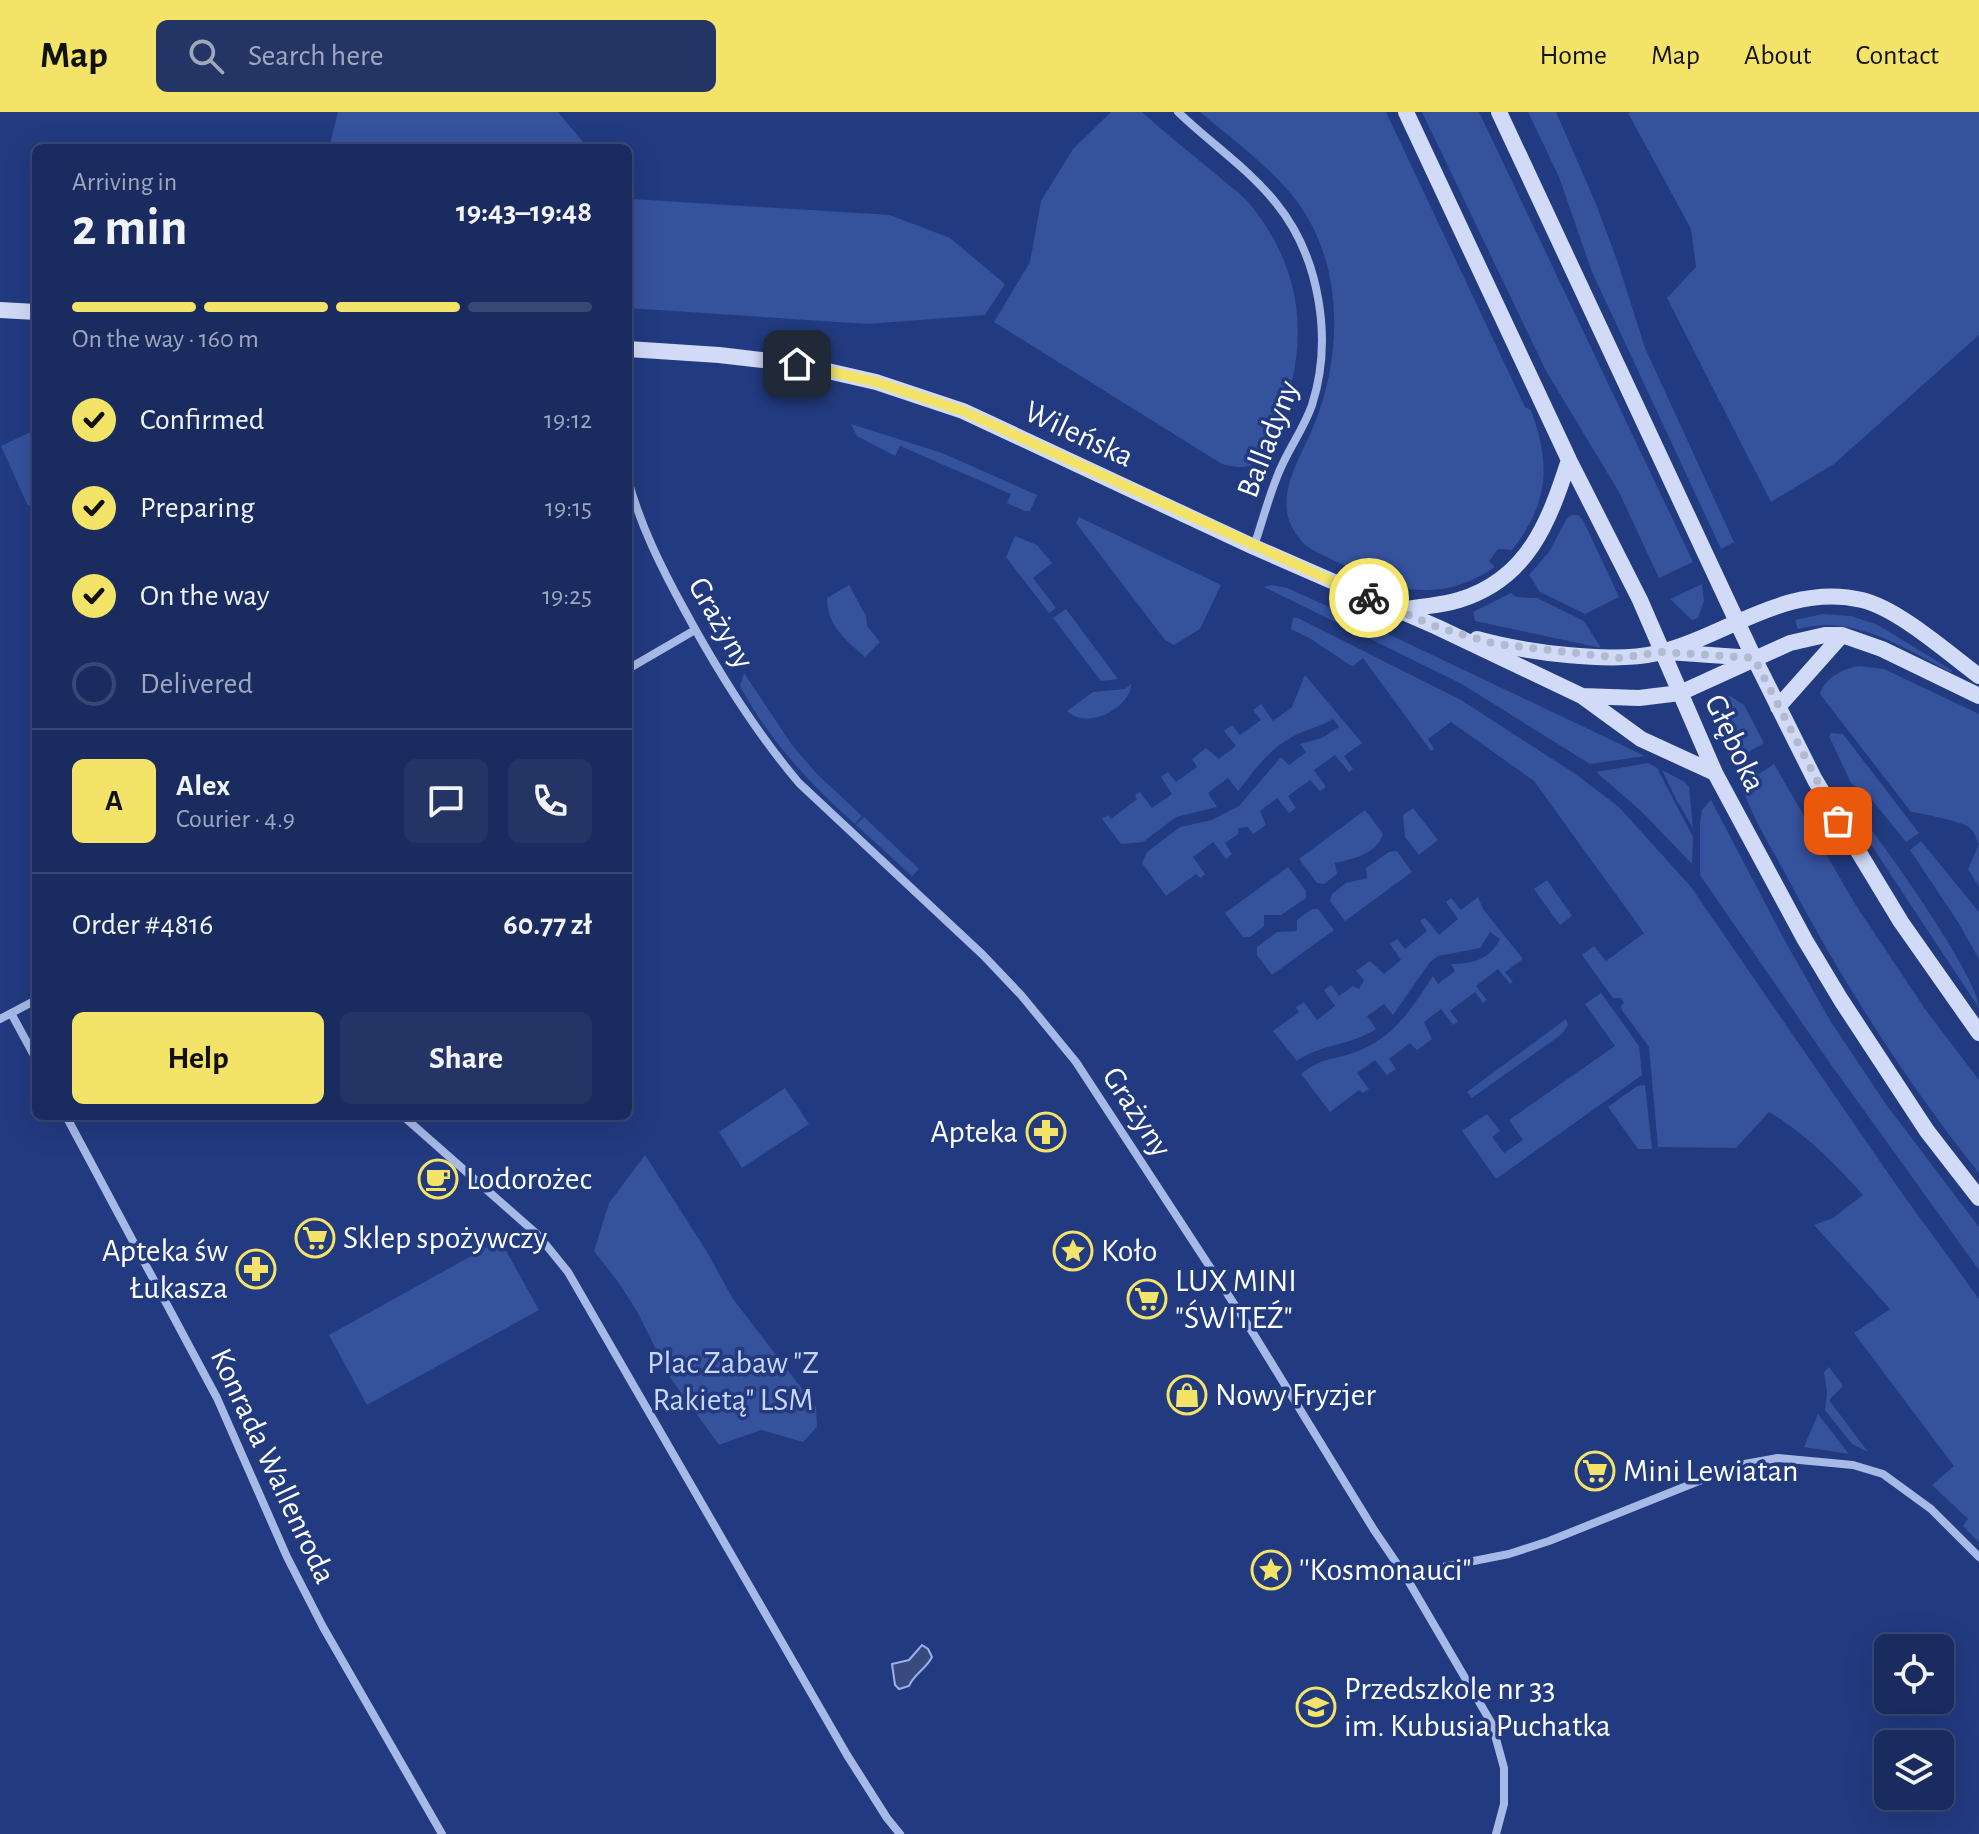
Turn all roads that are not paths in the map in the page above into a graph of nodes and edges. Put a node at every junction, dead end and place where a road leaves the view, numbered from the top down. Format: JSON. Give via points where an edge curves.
{"nodes":[{"id":1,"x":1178,"y":112,"type":"edge"},
{"id":2,"x":1406,"y":112,"type":"edge"},
{"id":3,"x":1499,"y":112,"type":"edge"},
{"id":4,"x":0,"y":310,"type":"edge"},
{"id":5,"x":32,"y":312,"type":"edge"},
{"id":6,"x":632,"y":349,"type":"edge"},
{"id":7,"x":1569,"y":460,"type":"junction"},
{"id":8,"x":632,"y":494,"type":"edge"},
{"id":9,"x":1254,"y":547,"type":"junction"},
{"id":10,"x":1396,"y":610,"type":"junction"},
{"id":11,"x":1738,"y":621,"type":"junction"},
{"id":12,"x":1437,"y":627,"type":"junction"},
{"id":13,"x":695,"y":630,"type":"junction"},
{"id":14,"x":1842,"y":635,"type":"junction"},
{"id":15,"x":1662,"y":652,"type":"junction"},
{"id":16,"x":1754,"y":658,"type":"junction"},
{"id":17,"x":632,"y":667,"type":"edge"},
{"id":18,"x":1979,"y":676,"type":"edge"},
{"id":19,"x":1680,"y":693,"type":"junction"},
{"id":20,"x":1582,"y":696,"type":"junction"},
{"id":21,"x":1979,"y":696,"type":"edge"},
{"id":22,"x":1778,"y":707,"type":"junction"},
{"id":23,"x":1715,"y":773,"type":"junction"},
{"id":24,"x":32,"y":1002,"type":"edge"},
{"id":25,"x":11,"y":1013,"type":"junction"},
{"id":26,"x":0,"y":1019,"type":"edge"},
{"id":27,"x":1979,"y":1033,"type":"edge"},
{"id":28,"x":32,"y":1052,"type":"edge"},
{"id":29,"x":68,"y":1120,"type":"edge"},
{"id":30,"x":408,"y":1120,"type":"edge"},
{"id":31,"x":1979,"y":1198,"type":"edge"},
{"id":32,"x":1979,"y":1557,"type":"edge"},
{"id":33,"x":1406,"y":1577,"type":"junction"},
{"id":34,"x":442,"y":1834,"type":"edge"},
{"id":35,"x":900,"y":1834,"type":"edge"},
{"id":36,"x":1496,"y":1834,"type":"edge"}],
"edges":[{"from":1,"to":9,"type":"street","name":"Balladyny","via":[[1275,201],[1305,255],[1318,306],[1321,350],[1311,407],[1277,475]]},
{"from":2,"to":7,"type":"street","name":"Głęboka"},
{"from":3,"to":11,"type":"street","name":"Głęboka"},
{"from":4,"to":5,"type":"street"},
{"from":6,"to":9,"type":"street","name":"Wileńska","via":[[797,364],[925,397]]},
{"from":7,"to":10,"type":"street","via":[[1537,541],[1498,581],[1456,601]]},
{"from":7,"to":15,"type":"street","name":"Głęboka"},
{"from":8,"to":13,"type":"street","name":"Grażyny","via":[[649,541]]},
{"from":9,"to":10,"type":"street","name":"Wileńska"},
{"from":10,"to":12,"type":"street","name":"Wileńska"},
{"from":11,"to":15,"type":"street"},
{"from":11,"to":16,"type":"street","name":"Głęboka"},
{"from":11,"to":18,"type":"street","via":[[1797,601],[1834,596],[1863,600],[1889,611]]},
{"from":12,"to":15,"type":"street","name":"Wileńska","via":[[1496,644],[1581,655],[1620,658]]},
{"from":12,"to":20,"type":"street","name":"Wileńska"},
{"from":13,"to":17,"type":"street"},
{"from":13,"to":33,"type":"street","name":"Grażyny","via":[[752,723],[799,783],[983,955],[1076,1062]]},
{"from":14,"to":16,"type":"street","name":"Wileńska","via":[[1809,637]]},
{"from":14,"to":21,"type":"street"},
{"from":14,"to":22,"type":"street"},
{"from":15,"to":16,"type":"street"},
{"from":15,"to":19,"type":"street","name":"Głęboka"},
{"from":16,"to":19,"type":"street","name":"Wileńska"},
{"from":16,"to":22,"type":"street","name":"Głęboka"},
{"from":19,"to":20,"type":"street","name":"Wileńska"},
{"from":19,"to":23,"type":"street","name":"Głęboka"},
{"from":20,"to":23,"type":"street","name":"Wileńska","via":[[1641,739]]},
{"from":22,"to":27,"type":"street","name":"Głęboka","via":[[1850,841]]},
{"from":23,"to":31,"type":"street","name":"Głęboka","via":[[1849,1013],[1927,1131]]},
{"from":24,"to":25,"type":"street"},
{"from":25,"to":26,"type":"street"},
{"from":25,"to":28,"type":"street"},
{"from":29,"to":34,"type":"street","name":"Konrada Wallenroda","via":[[217,1398],[323,1627]]},
{"from":30,"to":35,"type":"street","via":[[538,1235],[568,1272],[847,1755]]},
{"from":32,"to":33,"type":"street","via":[[1931,1509],[1883,1474],[1853,1465],[1778,1458],[1739,1465],[1509,1554]]},
{"from":33,"to":36,"type":"street","name":"Grażyny","via":[[1492,1724],[1504,1768],[1504,1804]]}]}
